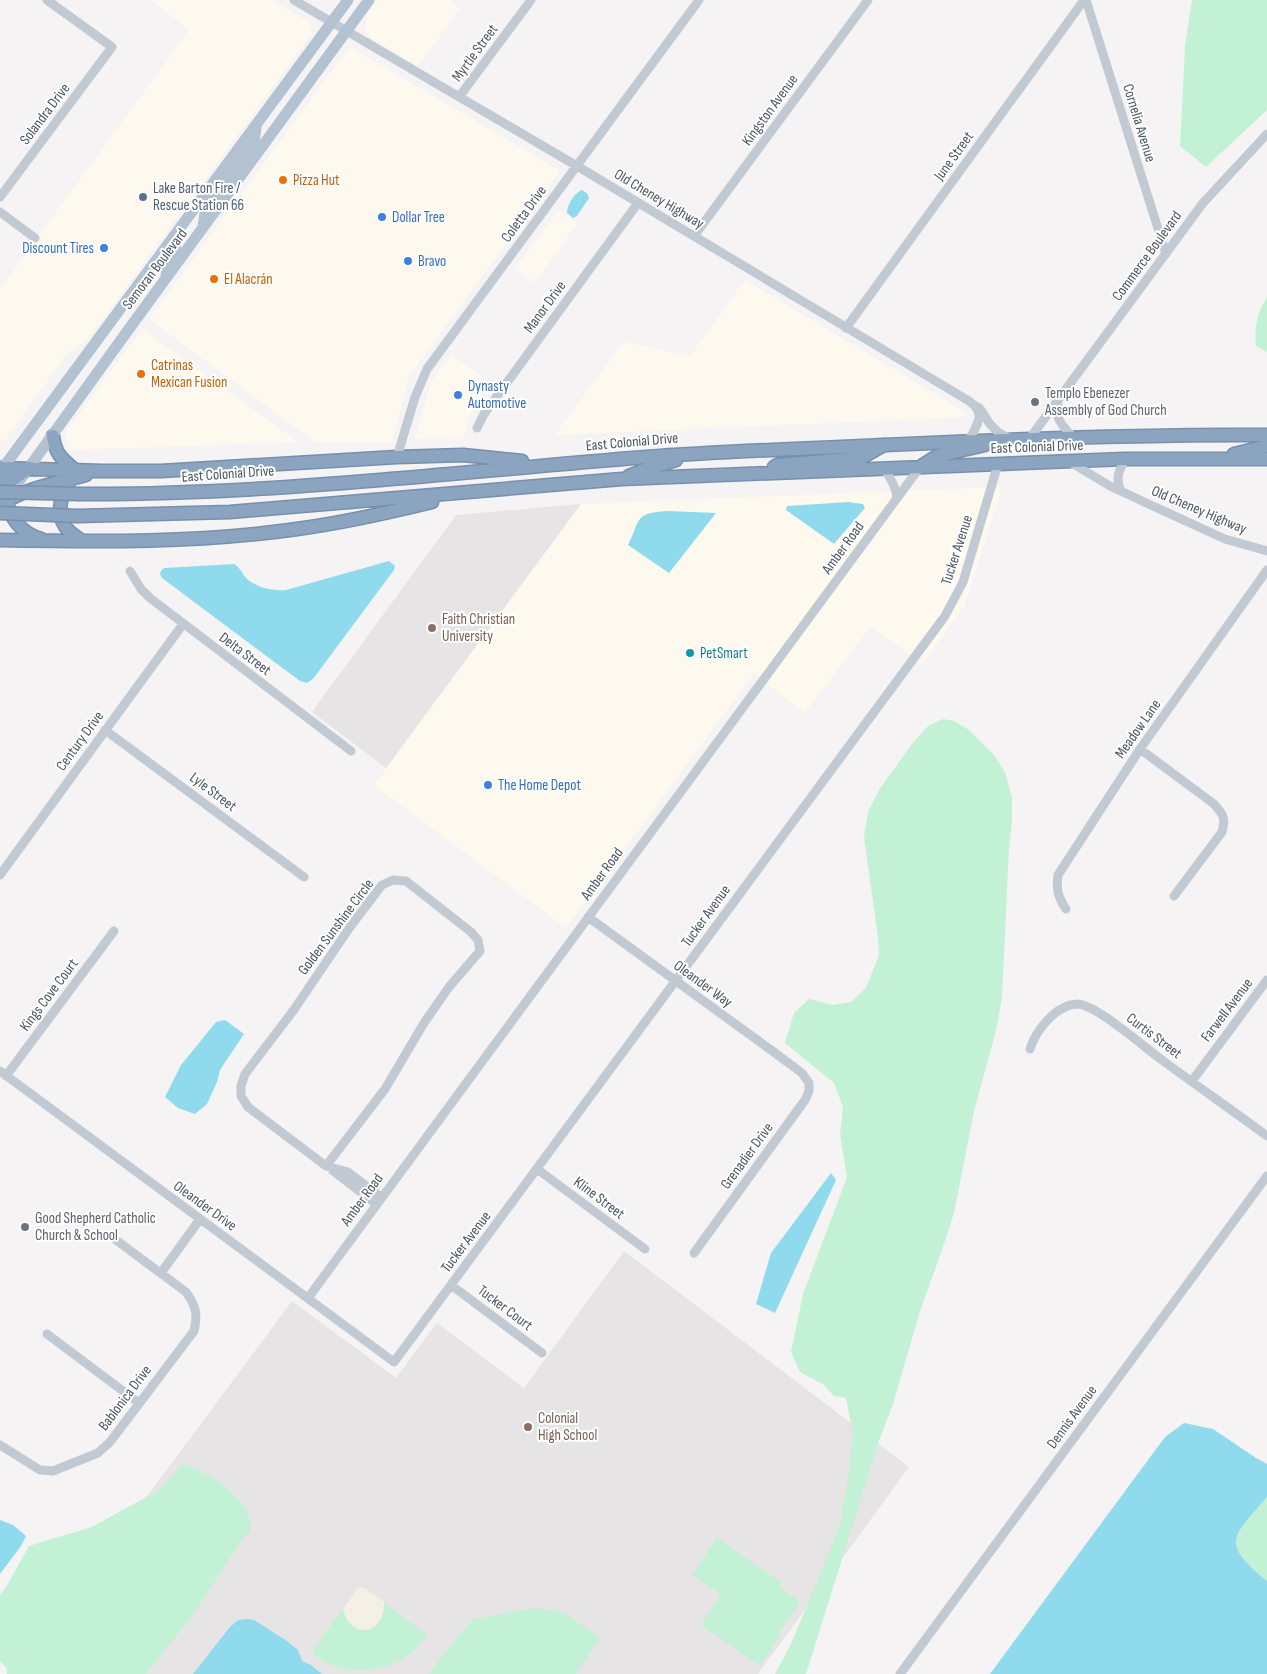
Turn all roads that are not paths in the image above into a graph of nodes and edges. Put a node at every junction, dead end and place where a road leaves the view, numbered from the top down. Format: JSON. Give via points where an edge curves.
{"nodes":[{"id":1,"x":48,"y":0,"type":"edge"},
{"id":2,"x":294,"y":0,"type":"edge"},
{"id":3,"x":348,"y":0,"type":"edge"},
{"id":4,"x":369,"y":0,"type":"edge"},
{"id":5,"x":531,"y":0,"type":"edge"},
{"id":6,"x":699,"y":0,"type":"edge"},
{"id":7,"x":868,"y":0,"type":"edge"},
{"id":8,"x":1085,"y":0,"type":"edge"},
{"id":9,"x":332,"y":23,"type":"junction"},
{"id":10,"x":346,"y":31,"type":"junction"},
{"id":11,"x":459,"y":97,"type":"junction"},
{"id":12,"x":256,"y":126,"type":"junction"},
{"id":13,"x":1267,"y":134,"type":"edge"},
{"id":14,"x":577,"y":166,"type":"junction"},
{"id":15,"x":0,"y":197,"type":"edge"},
{"id":16,"x":638,"y":203,"type":"junction"},
{"id":17,"x":0,"y":212,"type":"edge"},
{"id":18,"x":202,"y":230,"type":"junction"},
{"id":19,"x":174,"y":236,"type":"junction"},
{"id":20,"x":694,"y":236,"type":"junction"},
{"id":21,"x":35,"y":238,"type":"dead end"},
{"id":22,"x":1166,"y":254,"type":"junction"},
{"id":23,"x":164,"y":281,"type":"junction"},
{"id":24,"x":846,"y":328,"type":"junction"},
{"id":25,"x":1058,"y":401,"type":"junction"},
{"id":26,"x":976,"y":406,"type":"junction"},
{"id":27,"x":477,"y":428,"type":"dead end"},
{"id":28,"x":1267,"y":435,"type":"edge"},
{"id":29,"x":53,"y":436,"type":"junction"},
{"id":30,"x":1073,"y":437,"type":"junction"},
{"id":31,"x":1030,"y":438,"type":"junction"},
{"id":32,"x":1014,"y":439,"type":"junction"},
{"id":33,"x":969,"y":440,"type":"junction"},
{"id":34,"x":884,"y":445,"type":"junction"},
{"id":35,"x":1267,"y":446,"type":"edge"},
{"id":36,"x":706,"y":452,"type":"junction"},
{"id":37,"x":398,"y":457,"type":"junction"},
{"id":38,"x":1125,"y":459,"type":"junction"},
{"id":39,"x":1207,"y":459,"type":"junction"},
{"id":40,"x":1267,"y":459,"type":"edge"},
{"id":41,"x":1069,"y":461,"type":"junction"},
{"id":42,"x":998,"y":464,"type":"junction"},
{"id":43,"x":552,"y":465,"type":"junction"},
{"id":44,"x":920,"y":467,"type":"junction"},
{"id":45,"x":29,"y":468,"type":"junction"},
{"id":46,"x":1,"y":469,"type":"edge"},
{"id":47,"x":884,"y":469,"type":"junction"},
{"id":48,"x":770,"y":474,"type":"junction"},
{"id":49,"x":74,"y":475,"type":"junction"},
{"id":50,"x":622,"y":480,"type":"junction"},
{"id":51,"x":1121,"y":491,"type":"junction"},
{"id":52,"x":473,"y":493,"type":"junction"},
{"id":53,"x":1,"y":497,"type":"edge"},
{"id":54,"x":897,"y":498,"type":"junction"},
{"id":55,"x":0,"y":513,"type":"edge"},
{"id":56,"x":0,"y":540,"type":"edge"},
{"id":57,"x":49,"y":541,"type":"junction"},
{"id":58,"x":82,"y":541,"type":"junction"},
{"id":59,"x":1267,"y":551,"type":"edge"},
{"id":60,"x":1267,"y":570,"type":"edge"},
{"id":61,"x":130,"y":571,"type":"dead end"},
{"id":62,"x":183,"y":624,"type":"junction"},
{"id":63,"x":105,"y":730,"type":"junction"},
{"id":64,"x":1140,"y":749,"type":"junction"},
{"id":65,"x":351,"y":751,"type":"dead end"},
{"id":66,"x":0,"y":875,"type":"edge"},
{"id":67,"x":304,"y":877,"type":"dead end"},
{"id":68,"x":1174,"y":896,"type":"dead end"},
{"id":69,"x":1066,"y":910,"type":"dead end"},
{"id":70,"x":588,"y":917,"type":"junction"},
{"id":71,"x":114,"y":931,"type":"dead end"},
{"id":72,"x":1267,"y":980,"type":"edge"},
{"id":73,"x":675,"y":982,"type":"junction"},
{"id":74,"x":1030,"y":1049,"type":"dead end"},
{"id":75,"x":3,"y":1073,"type":"edge"},
{"id":76,"x":802,"y":1073,"type":"joint"},
{"id":77,"x":1192,"y":1081,"type":"junction"},
{"id":78,"x":1267,"y":1136,"type":"edge"},
{"id":79,"x":326,"y":1166,"type":"junction"},
{"id":80,"x":537,"y":1169,"type":"junction"},
{"id":81,"x":1267,"y":1176,"type":"edge"},
{"id":82,"x":378,"y":1201,"type":"junction"},
{"id":83,"x":200,"y":1219,"type":"junction"},
{"id":84,"x":116,"y":1240,"type":"dead end"},
{"id":85,"x":645,"y":1249,"type":"dead end"},
{"id":86,"x":694,"y":1253,"type":"dead end"},
{"id":87,"x":160,"y":1273,"type":"junction"},
{"id":88,"x":451,"y":1285,"type":"junction"},
{"id":89,"x":308,"y":1298,"type":"junction"},
{"id":90,"x":47,"y":1334,"type":"dead end"},
{"id":91,"x":542,"y":1352,"type":"dead end"},
{"id":92,"x":394,"y":1362,"type":"joint"},
{"id":93,"x":139,"y":1403,"type":"junction"},
{"id":94,"x":0,"y":1445,"type":"edge"},
{"id":95,"x":900,"y":1674,"type":"edge"}],
"edges":[{"from":1,"to":15,"type":"street","name":"Solandra Drive","via":[[112,47]]},
{"from":2,"to":9,"type":"street","name":"Old Cheney Highway"},
{"from":3,"to":9,"type":"main road","name":"Semoran Boulevard"},
{"from":4,"to":10,"type":"main road","name":"Semoran Boulevard"},
{"from":5,"to":11,"type":"street","name":"Myrtle Street"},
{"from":6,"to":14,"type":"street","name":"Coletta Drive"},
{"from":7,"to":20,"type":"street","name":"Kingston Avenue"},
{"from":8,"to":22,"type":"street","name":"Cornelia Avenue"},
{"from":8,"to":24,"type":"street","name":"June Street"},
{"from":9,"to":10,"type":"street","name":"Old Cheney Highway"},
{"from":9,"to":12,"type":"main road","name":"Semoran Boulevard"},
{"from":10,"to":11,"type":"street","name":"Old Cheney Highway"},
{"from":10,"to":18,"type":"main road","name":"Semoran Boulevard"},
{"from":11,"to":14,"type":"street","name":"Old Cheney Highway"},
{"from":12,"to":18,"type":"main road","via":[[254,143],[206,208]]},
{"from":12,"to":19,"type":"main road","name":"Semoran Boulevard"},
{"from":13,"to":22,"type":"street","name":"Commerce Boulevard","via":[[1203,203]]},
{"from":14,"to":16,"type":"street","name":"Old Cheney Highway"},
{"from":14,"to":37,"type":"street","name":"Coletta Drive","via":[[427,369],[415,397]]},
{"from":16,"to":20,"type":"street","name":"Old Cheney Highway"},
{"from":16,"to":27,"type":"street","name":"Manor Drive"},
{"from":17,"to":21,"type":"street"},
{"from":18,"to":23,"type":"main road","name":"Semoran Boulevard"},
{"from":19,"to":23,"type":"main road","via":[[176,251]]},
{"from":19,"to":46,"type":"main road","name":"Semoran Boulevard"},
{"from":20,"to":24,"type":"street","name":"Old Cheney Highway"},
{"from":22,"to":25,"type":"street","name":"Commerce Boulevard"},
{"from":23,"to":29,"type":"main road","name":"Semoran Boulevard"},
{"from":24,"to":26,"type":"street","name":"Old Cheney Highway"},
{"from":25,"to":30,"type":"street","via":[[1056,412],[1059,421]]},
{"from":25,"to":31,"type":"street","name":"Commerce Boulevard"},
{"from":26,"to":32,"type":"street","via":[[996,431]]},
{"from":26,"to":33,"type":"street","via":[[980,414],[978,424]]},
{"from":28,"to":30,"type":"highway","name":"East Colonial Drive"},
{"from":29,"to":45,"type":"main road","name":"Semoran Boulevard"},
{"from":29,"to":49,"type":"highway","via":[[54,447]]},
{"from":30,"to":31,"type":"highway","name":"East Colonial Drive"},
{"from":31,"to":32,"type":"highway","name":"East Colonial Drive"},
{"from":32,"to":33,"type":"highway","name":"East Colonial Drive"},
{"from":32,"to":44,"type":"highway","via":[[937,456]]},
{"from":33,"to":34,"type":"highway","name":"East Colonial Drive"},
{"from":34,"to":36,"type":"highway","name":"East Colonial Drive"},
{"from":34,"to":48,"type":"highway","via":[[861,458],[777,465]]},
{"from":35,"to":39,"type":"highway"},
{"from":36,"to":43,"type":"highway","name":"East Colonial Drive"},
{"from":36,"to":50,"type":"highway","via":[[649,468]]},
{"from":37,"to":43,"type":"highway","via":[[464,455]]},
{"from":37,"to":49,"type":"highway"},
{"from":38,"to":39,"type":"highway","name":"East Colonial Drive"},
{"from":38,"to":41,"type":"highway","name":"East Colonial Drive"},
{"from":38,"to":51,"type":"street","via":[[1117,480]]},
{"from":39,"to":40,"type":"highway","name":"East Colonial Drive"},
{"from":41,"to":42,"type":"highway","name":"East Colonial Drive"},
{"from":41,"to":51,"type":"street","name":"Old Cheney Highway"},
{"from":42,"to":44,"type":"highway","name":"East Colonial Drive"},
{"from":42,"to":73,"type":"street","name":"Tucker Avenue","via":[[963,582],[945,616]]},
{"from":43,"to":53,"type":"highway","name":"East Colonial Drive","bridge":true,"via":[[230,491]]},
{"from":44,"to":47,"type":"highway","name":"East Colonial Drive"},
{"from":44,"to":54,"type":"street","name":"Amber Road"},
{"from":45,"to":46,"type":"highway"},
{"from":45,"to":49,"type":"highway"},
{"from":45,"to":53,"type":"highway"},
{"from":46,"to":53,"type":"highway"},
{"from":47,"to":48,"type":"highway","name":"East Colonial Drive"},
{"from":47,"to":54,"type":"street"},
{"from":48,"to":50,"type":"highway","name":"East Colonial Drive"},
{"from":49,"to":53,"type":"highway"},
{"from":49,"to":58,"type":"highway","via":[[60,508],[67,530]]},
{"from":50,"to":52,"type":"highway","name":"East Colonial Drive"},
{"from":51,"to":59,"type":"street","name":"Old Cheney Highway","via":[[1225,539]]},
{"from":52,"to":55,"type":"highway","name":"East Colonial Drive","bridge":true,"via":[[221,512],[78,516]]},
{"from":52,"to":58,"type":"highway","via":[[297,529]]},
{"from":53,"to":57,"type":"highway","via":[[17,523],[37,538]]},
{"from":54,"to":70,"type":"street","name":"Amber Road"},
{"from":56,"to":57,"type":"highway"},
{"from":57,"to":58,"type":"highway"},
{"from":60,"to":64,"type":"street","name":"Meadow Lane"},
{"from":61,"to":62,"type":"street","name":"Delta Street","via":[[141,589]]},
{"from":62,"to":63,"type":"street","name":"Century Drive"},
{"from":62,"to":65,"type":"street","name":"Delta Street"},
{"from":63,"to":66,"type":"street","name":"Century Drive"},
{"from":63,"to":67,"type":"street","name":"Lyle Street"},
{"from":64,"to":68,"type":"street","via":[[1214,804],[1225,822],[1222,832]]},
{"from":64,"to":69,"type":"street","name":"Meadow Lane","via":[[1058,875],[1058,897]]},
{"from":70,"to":73,"type":"street","name":"Oleander Way"},
{"from":70,"to":82,"type":"street","name":"Amber Road"},
{"from":71,"to":75,"type":"street","name":"Kings Cove Court"},
{"from":72,"to":77,"type":"street","name":"Farwell Avenue"},
{"from":73,"to":76,"type":"street","name":"Oleander Way"},
{"from":73,"to":80,"type":"street","name":"Tucker Avenue"},
{"from":74,"to":77,"type":"street","name":"Curtis Street","via":[[1037,1032],[1049,1018],[1077,1004],[1111,1021]]},
{"from":75,"to":83,"type":"street","name":"Oleander Drive"},
{"from":76,"to":86,"type":"street","name":"Grenadier Drive","via":[[809,1083],[805,1100]]},
{"from":77,"to":78,"type":"street","name":"Curtis Street"},
{"from":79,"to":79,"type":"street","name":"Golden Sunshine Circle","via":[[248,1107],[241,1096],[241,1086],[245,1074],[382,885],[393,880],[406,881],[471,932],[478,940],[480,951],[444,994],[385,1089]]},
{"from":79,"to":82,"type":"street","name":"Golden Sunshine Circle"},
{"from":80,"to":85,"type":"street","name":"Kline Street"},
{"from":80,"to":88,"type":"street","name":"Tucker Avenue"},
{"from":81,"to":95,"type":"street","name":"Dennis Avenue"},
{"from":82,"to":89,"type":"street","name":"Amber Road"},
{"from":83,"to":87,"type":"street"},
{"from":83,"to":89,"type":"street","name":"Oleander Drive"},
{"from":84,"to":87,"type":"street","name":"Bablonica Drive"},
{"from":87,"to":93,"type":"street","name":"Bablonica Drive","via":[[186,1292],[193,1302],[197,1318],[194,1331]]},
{"from":88,"to":91,"type":"street","name":"Tucker Court"},
{"from":88,"to":92,"type":"street","name":"Tucker Avenue"},
{"from":89,"to":92,"type":"street","name":"Oleander Drive"},
{"from":90,"to":93,"type":"street"},
{"from":93,"to":94,"type":"street","name":"Bablonica Drive","via":[[98,1453],[53,1471],[40,1470]]}]}
